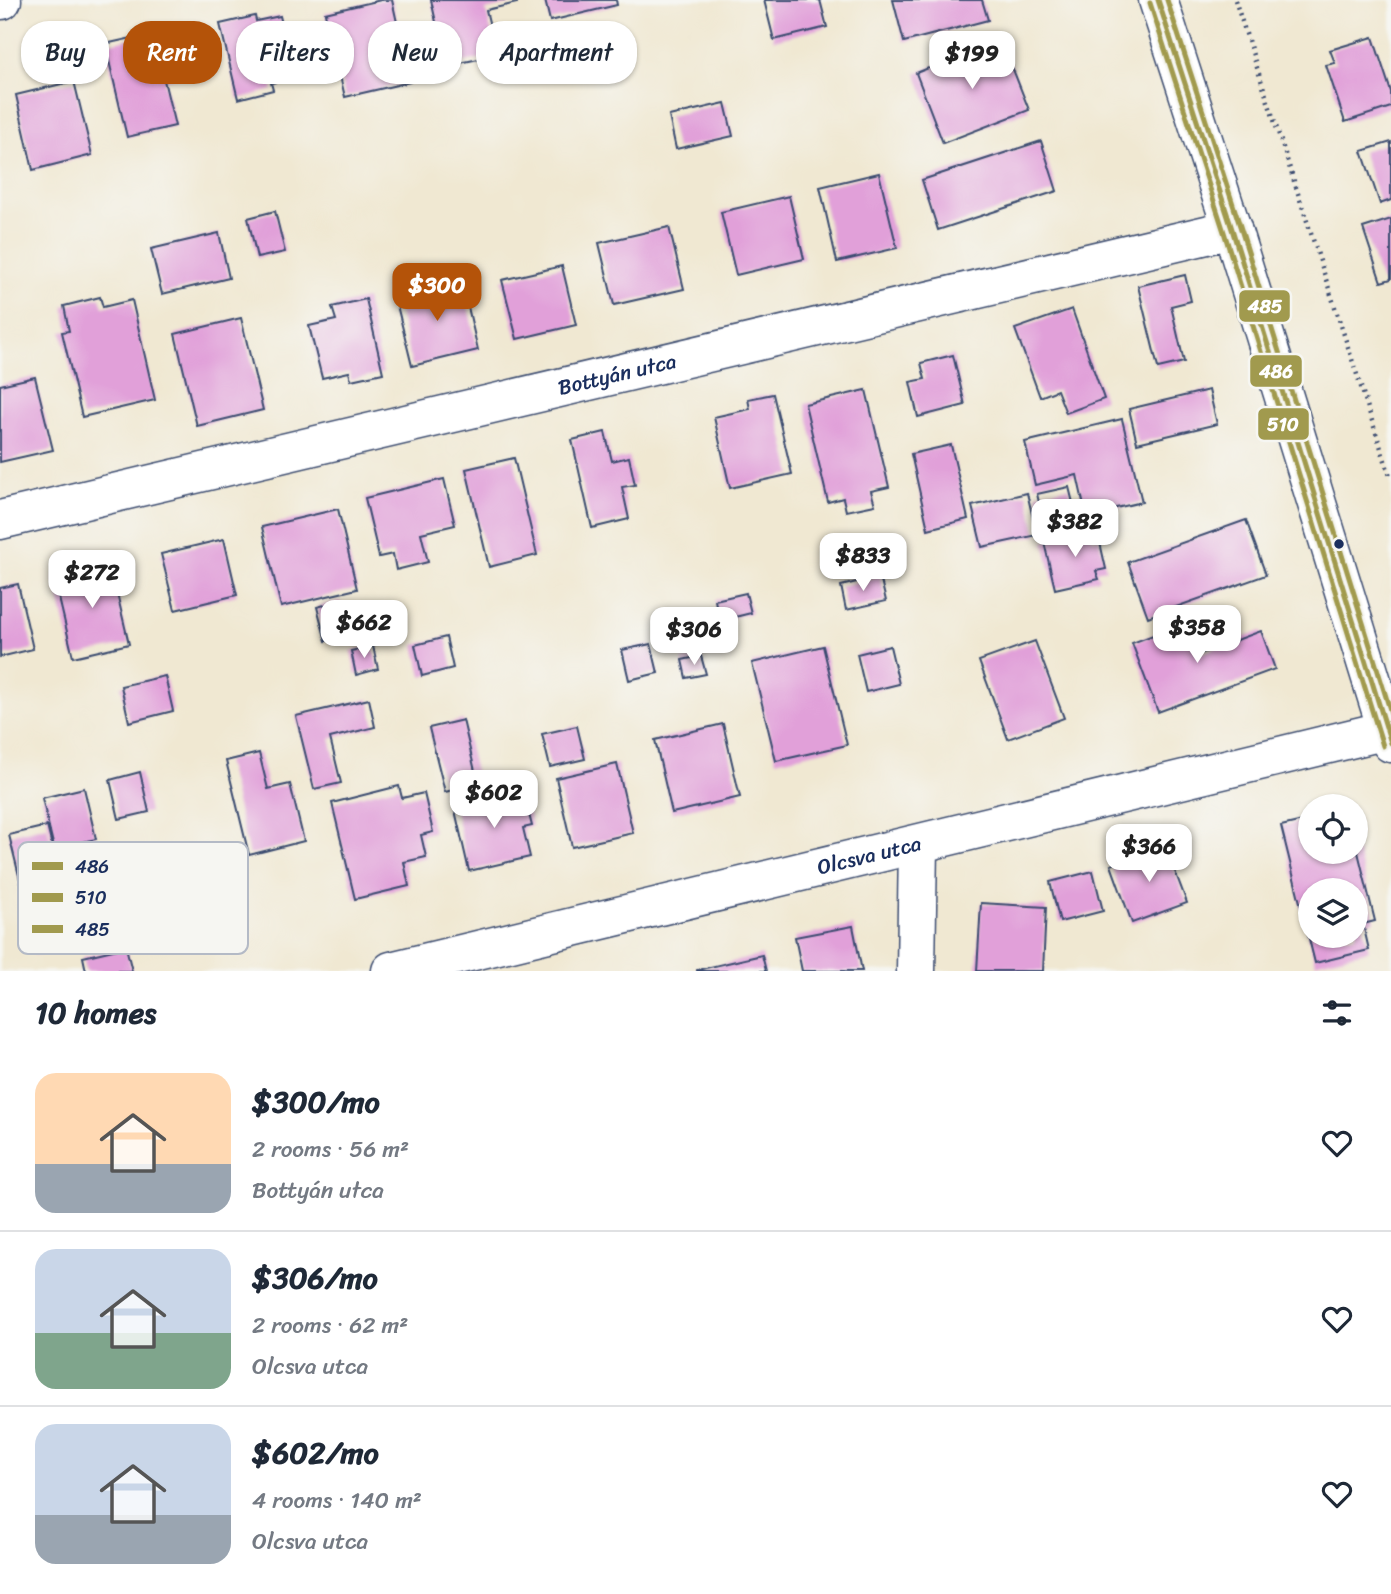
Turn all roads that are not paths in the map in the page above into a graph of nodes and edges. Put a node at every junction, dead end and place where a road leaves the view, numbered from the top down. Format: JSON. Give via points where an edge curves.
{"nodes":[{"id":1,"x":1158,"y":0,"type":"edge"},
{"id":2,"x":1232,"y":229,"type":"junction"},
{"id":3,"x":0,"y":520,"type":"edge"},
{"id":4,"x":1390,"y":734,"type":"edge"},
{"id":5,"x":918,"y":845,"type":"junction"},
{"id":6,"x":410,"y":969,"type":"edge"},
{"id":7,"x":916,"y":971,"type":"edge"}],
"edges":[{"from":1,"to":2,"type":"street"},
{"from":2,"to":3,"type":"street","name":"Bottyán utca"},
{"from":2,"to":4,"type":"street"},
{"from":4,"to":5,"type":"street","name":"Olcsva utca"},
{"from":5,"to":6,"type":"street","name":"Olcsva utca"},
{"from":5,"to":7,"type":"street"}]}
